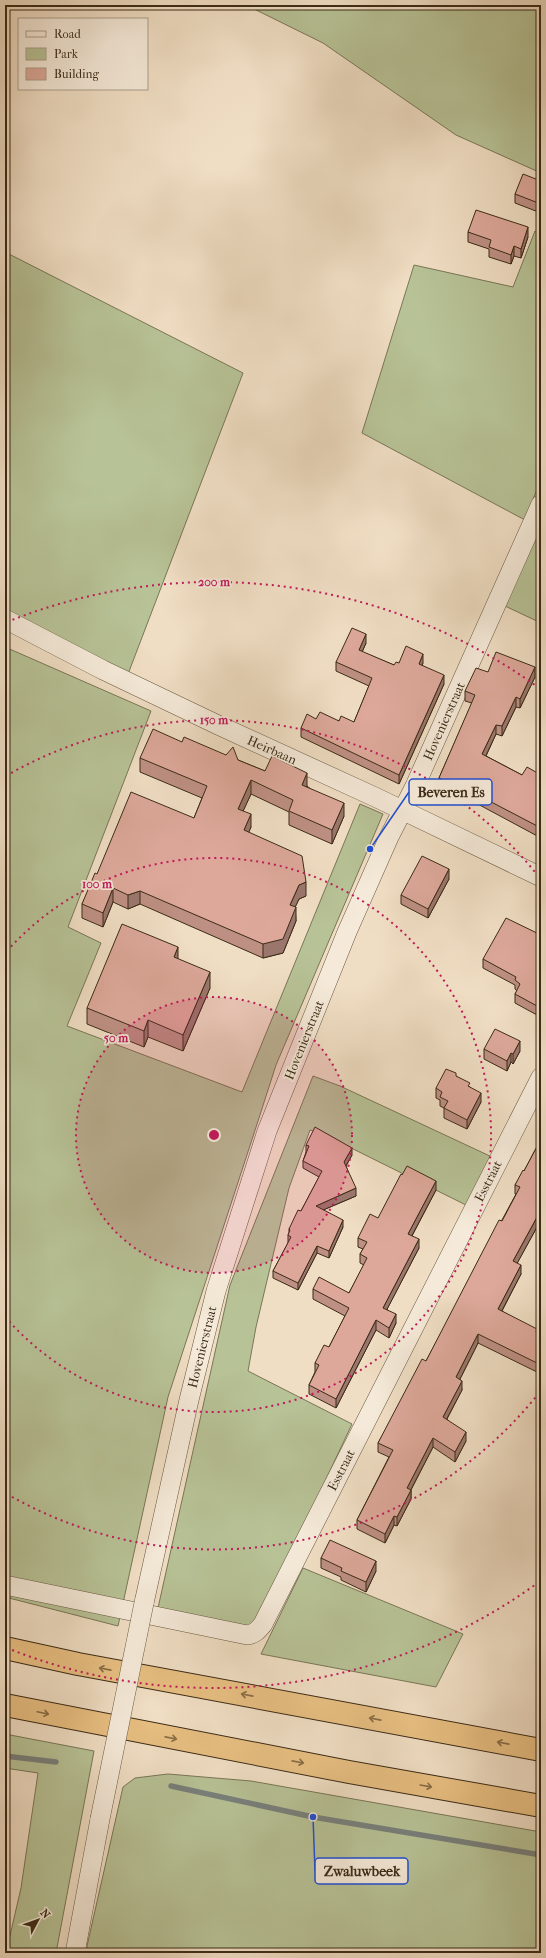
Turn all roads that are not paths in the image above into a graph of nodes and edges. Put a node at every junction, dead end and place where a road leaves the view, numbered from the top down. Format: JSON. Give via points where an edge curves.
{"nodes":[{"id":1,"x":541,"y":504,"type":"edge"},
{"id":2,"x":5,"y":619,"type":"edge"},
{"id":3,"x":403,"y":811,"type":"junction"},
{"id":4,"x":541,"y":877,"type":"edge"},
{"id":5,"x":541,"y":1077,"type":"edge"},
{"id":6,"x":5,"y":1585,"type":"edge"},
{"id":7,"x":5,"y":1648,"type":"edge"},
{"id":8,"x":5,"y":1705,"type":"edge"},
{"id":9,"x":541,"y":1750,"type":"edge"},
{"id":10,"x":541,"y":1806,"type":"edge"},
{"id":11,"x":75,"y":1953,"type":"edge"}],
"edges":[{"from":1,"to":3,"type":"street","name":"Hovenierstraat"},
{"from":2,"to":3,"type":"street","name":"Heirbaan","via":[[103,670]]},
{"from":3,"to":4,"type":"street","name":"Heirbaan"},
{"from":3,"to":11,"type":"street","name":"Hovenierstraat","bridge":true,"via":[[347,932],[267,1131],[216,1291],[144,1603]]},
{"from":5,"to":6,"type":"street","name":"Esstraat","via":[[263,1624],[254,1634],[247,1636]]},
{"from":9,"to":7,"type":"highway","one_way":true,"via":[[78,1664]]},
{"from":8,"to":10,"type":"highway","one_way":true,"via":[[349,1772]]}]}
